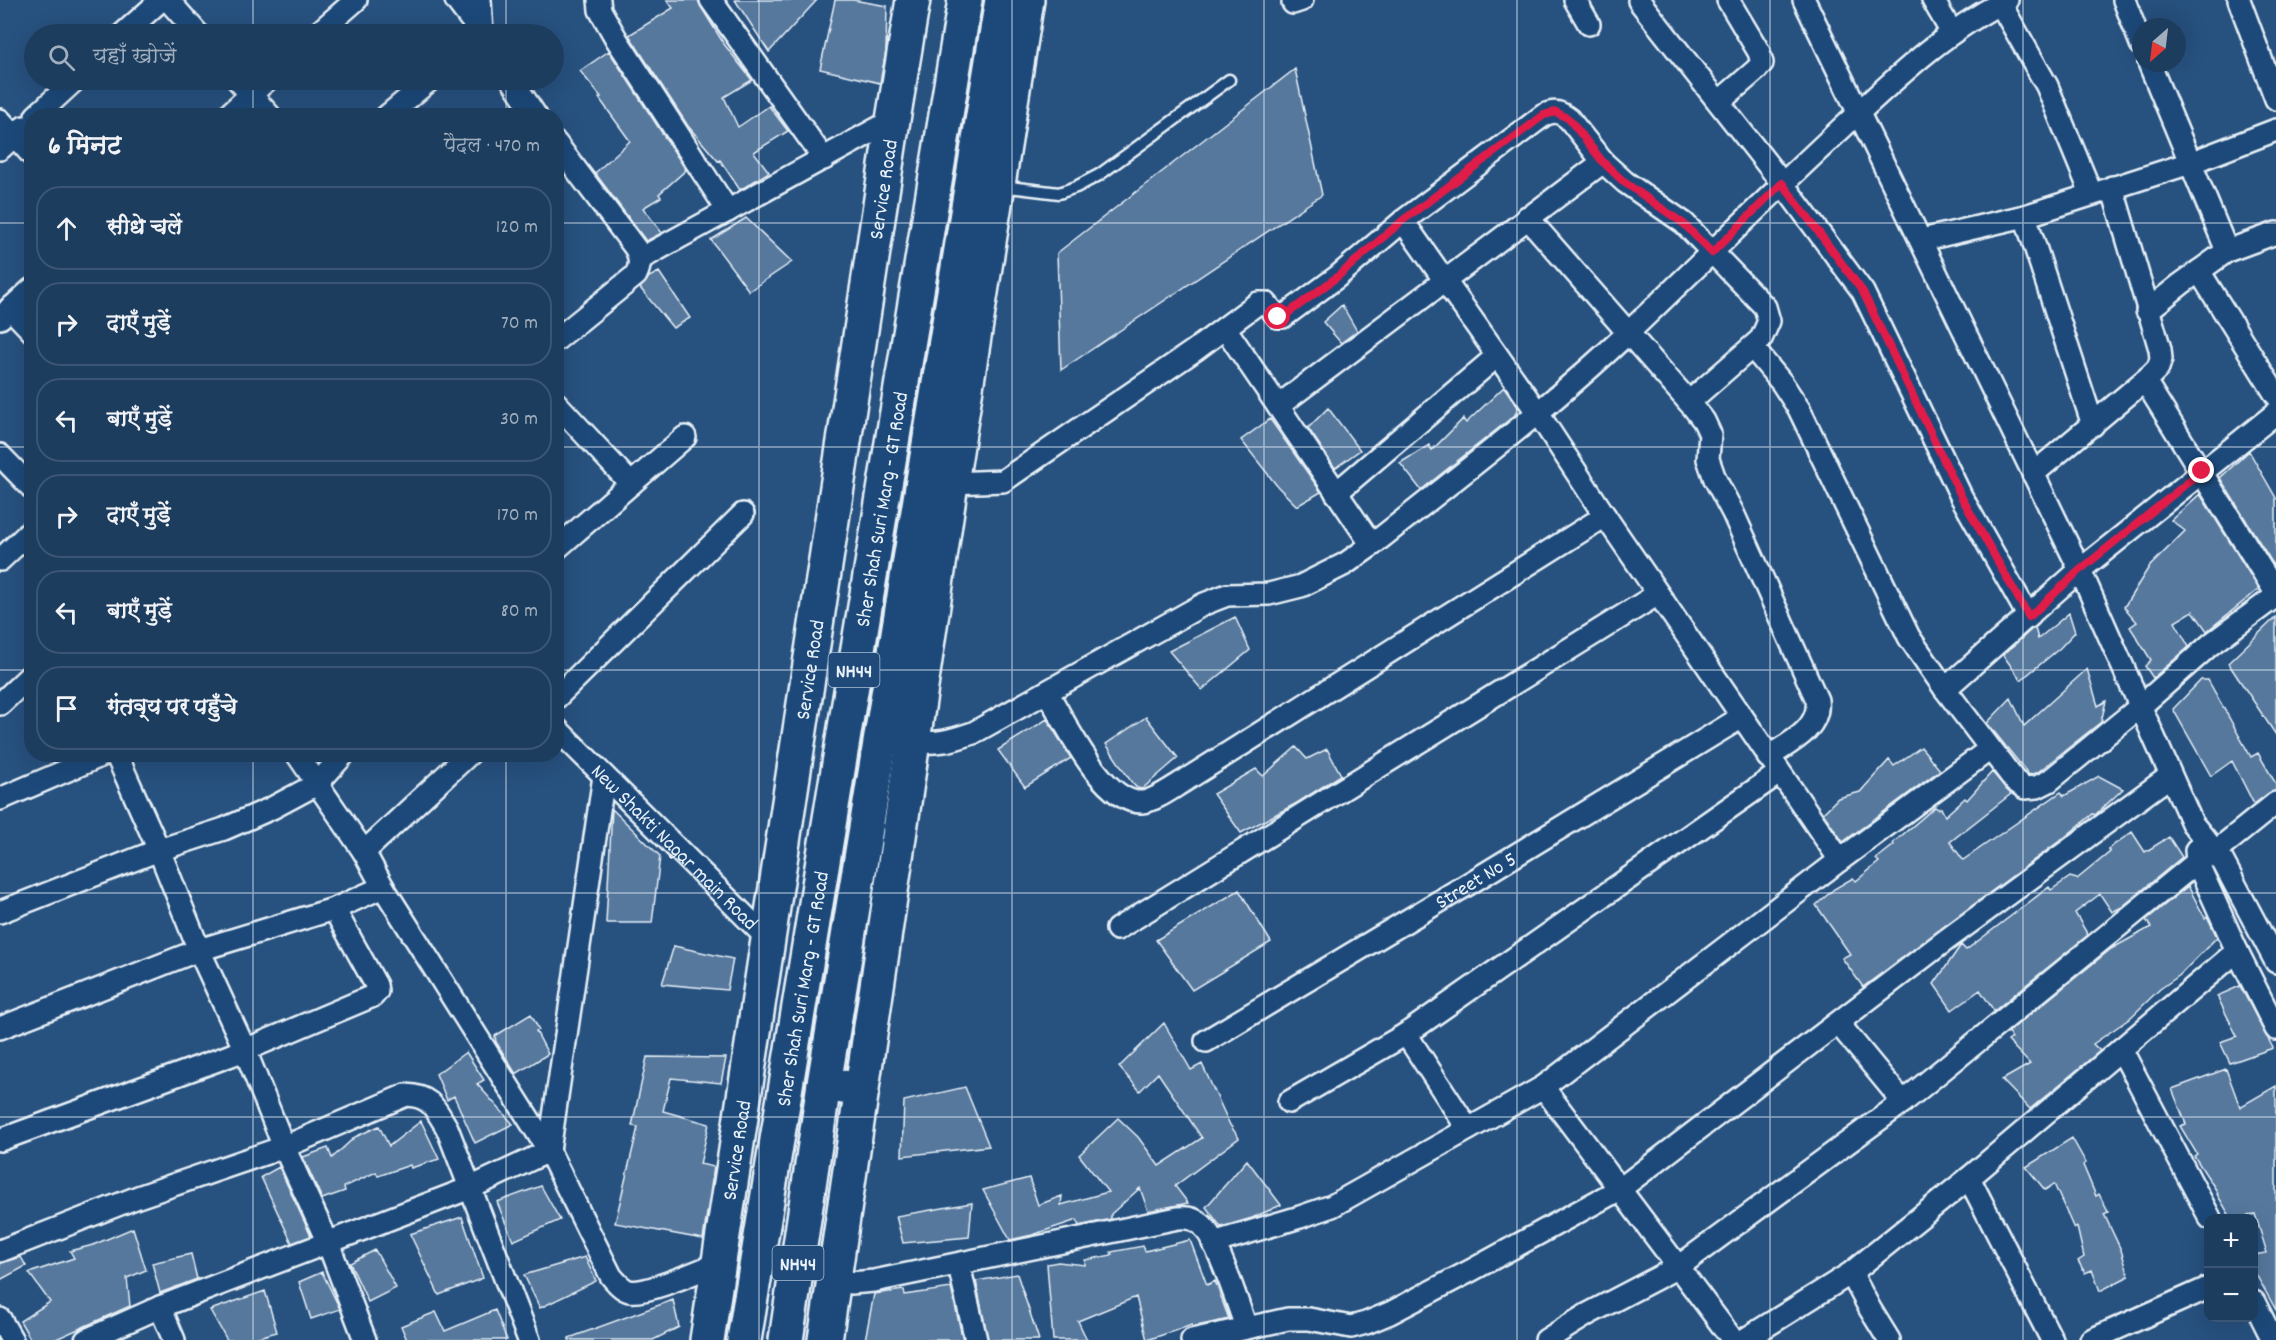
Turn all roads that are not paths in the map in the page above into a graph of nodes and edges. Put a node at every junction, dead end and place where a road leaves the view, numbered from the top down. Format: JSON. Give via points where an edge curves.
{"nodes":[{"id":1,"x":160,"y":0,"type":"edge"},
{"id":2,"x":168,"y":0,"type":"edge"},
{"id":3,"x":356,"y":0,"type":"edge"},
{"id":4,"x":456,"y":0,"type":"edge"},
{"id":5,"x":480,"y":0,"type":"edge"},
{"id":6,"x":599,"y":0,"type":"edge"},
{"id":7,"x":711,"y":0,"type":"edge"},
{"id":8,"x":913,"y":0,"type":"edge"},
{"id":9,"x":965,"y":0,"type":"edge"},
{"id":10,"x":1002,"y":0,"type":"edge"},
{"id":11,"x":1027,"y":0,"type":"edge"},
{"id":12,"x":1575,"y":0,"type":"edge"},
{"id":13,"x":1728,"y":0,"type":"edge"},
{"id":14,"x":1804,"y":0,"type":"edge"},
{"id":15,"x":1933,"y":0,"type":"edge"},
{"id":16,"x":2124,"y":0,"type":"edge"},
{"id":17,"x":2239,"y":0,"type":"edge"},
{"id":18,"x":1639,"y":1,"type":"edge"},
{"id":19,"x":2004,"y":2,"type":"edge"},
{"id":20,"x":2132,"y":21,"type":"edge"},
{"id":21,"x":134,"y":24,"type":"edge"},
{"id":22,"x":189,"y":24,"type":"edge"},
{"id":23,"x":328,"y":24,"type":"edge"},
{"id":24,"x":474,"y":24,"type":"edge"},
{"id":25,"x":481,"y":24,"type":"edge"},
{"id":26,"x":1589,"y":24,"type":"dead end"},
{"id":27,"x":1952,"y":33,"type":"junction"},
{"id":28,"x":2153,"y":72,"type":"edge"},
{"id":29,"x":1229,"y":80,"type":"dead end"},
{"id":30,"x":2274,"y":87,"type":"edge"},
{"id":31,"x":64,"y":90,"type":"edge"},
{"id":32,"x":242,"y":90,"type":"edge"},
{"id":33,"x":247,"y":90,"type":"edge"},
{"id":34,"x":418,"y":90,"type":"edge"},
{"id":35,"x":519,"y":90,"type":"edge"},
{"id":36,"x":1719,"y":102,"type":"junction"},
{"id":37,"x":45,"y":108,"type":"edge"},
{"id":38,"x":232,"y":108,"type":"edge"},
{"id":39,"x":263,"y":108,"type":"edge"},
{"id":40,"x":397,"y":108,"type":"edge"},
{"id":41,"x":531,"y":108,"type":"edge"},
{"id":42,"x":1858,"y":112,"type":"junction"},
{"id":43,"x":893,"y":120,"type":"junction"},
{"id":44,"x":24,"y":124,"type":"edge"},
{"id":45,"x":2276,"y":130,"type":"edge"},
{"id":46,"x":5,"y":135,"type":"edge"},
{"id":47,"x":24,"y":149,"type":"edge"},
{"id":48,"x":564,"y":154,"type":"edge"},
{"id":49,"x":824,"y":159,"type":"junction"},
{"id":50,"x":1603,"y":162,"type":"junction"},
{"id":51,"x":2190,"y":163,"type":"junction"},
{"id":52,"x":1782,"y":183,"type":"junction"},
{"id":53,"x":998,"y":185,"type":"junction"},
{"id":54,"x":2112,"y":187,"type":"junction"},
{"id":55,"x":2091,"y":193,"type":"junction"},
{"id":56,"x":728,"y":211,"type":"junction"},
{"id":57,"x":2025,"y":216,"type":"junction"},
{"id":58,"x":1527,"y":217,"type":"junction"},
{"id":59,"x":1402,"y":221,"type":"junction"},
{"id":60,"x":2276,"y":233,"type":"edge"},
{"id":61,"x":1922,"y":240,"type":"junction"},
{"id":62,"x":2227,"y":251,"type":"junction"},
{"id":63,"x":1712,"y":253,"type":"junction"},
{"id":64,"x":640,"y":259,"type":"junction"},
{"id":65,"x":2199,"y":271,"type":"junction"},
{"id":66,"x":1445,"y":280,"type":"junction"},
{"id":67,"x":24,"y":296,"type":"edge"},
{"id":68,"x":2147,"y":311,"type":"junction"},
{"id":69,"x":5,"y":313,"type":"edge"},
{"id":70,"x":24,"y":325,"type":"edge"},
{"id":71,"x":1225,"y":328,"type":"junction"},
{"id":72,"x":1628,"y":333,"type":"junction"},
{"id":73,"x":564,"y":334,"type":"edge"},
{"id":74,"x":1753,"y":348,"type":"junction"},
{"id":75,"x":1497,"y":356,"type":"junction"},
{"id":76,"x":2145,"y":381,"type":"junction"},
{"id":77,"x":2276,"y":395,"type":"edge"},
{"id":78,"x":1689,"y":402,"type":"junction"},
{"id":79,"x":1278,"y":406,"type":"junction"},
{"id":80,"x":564,"y":412,"type":"edge"},
{"id":81,"x":1537,"y":412,"type":"junction"},
{"id":82,"x":2276,"y":413,"type":"edge"},
{"id":83,"x":2093,"y":425,"type":"junction"},
{"id":84,"x":685,"y":437,"type":"dead end"},
{"id":85,"x":0,"y":455,"type":"edge"},
{"id":86,"x":2202,"y":471,"type":"junction"},
{"id":87,"x":2033,"y":474,"type":"junction"},
{"id":88,"x":24,"y":480,"type":"edge"},
{"id":89,"x":951,"y":483,"type":"junction"},
{"id":90,"x":631,"y":484,"type":"junction"},
{"id":91,"x":1336,"y":493,"type":"junction"},
{"id":92,"x":743,"y":514,"type":"dead end"},
{"id":93,"x":1605,"y":516,"type":"junction"},
{"id":94,"x":564,"y":542,"type":"edge"},
{"id":95,"x":24,"y":543,"type":"edge"},
{"id":96,"x":1372,"y":545,"type":"junction"},
{"id":97,"x":0,"y":560,"type":"edge"},
{"id":98,"x":2080,"y":570,"type":"junction"},
{"id":99,"x":1658,"y":594,"type":"junction"},
{"id":100,"x":2276,"y":595,"type":"edge"},
{"id":101,"x":2029,"y":617,"type":"junction"},
{"id":102,"x":24,"y":682,"type":"edge"},
{"id":103,"x":1945,"y":689,"type":"junction"},
{"id":104,"x":564,"y":690,"type":"edge"},
{"id":105,"x":1047,"y":692,"type":"junction"},
{"id":106,"x":0,"y":704,"type":"edge"},
{"id":107,"x":2140,"y":706,"type":"junction"},
{"id":108,"x":1742,"y":717,"type":"junction"},
{"id":109,"x":564,"y":736,"type":"edge"},
{"id":110,"x":913,"y":742,"type":"junction"},
{"id":111,"x":1990,"y":749,"type":"junction"},
{"id":112,"x":86,"y":762,"type":"edge"},
{"id":113,"x":120,"y":762,"type":"edge"},
{"id":114,"x":302,"y":762,"type":"edge"},
{"id":115,"x":337,"y":762,"type":"edge"},
{"id":116,"x":460,"y":762,"type":"edge"},
{"id":117,"x":1774,"y":765,"type":"junction"},
{"id":118,"x":604,"y":776,"type":"junction"},
{"id":119,"x":2170,"y":777,"type":"junction"},
{"id":120,"x":317,"y":784,"type":"junction"},
{"id":121,"x":0,"y":799,"type":"edge"},
{"id":122,"x":2276,"y":803,"type":"edge"},
{"id":123,"x":159,"y":850,"type":"junction"},
{"id":124,"x":364,"y":852,"type":"junction"},
{"id":125,"x":2206,"y":857,"type":"junction"},
{"id":126,"x":1840,"y":860,"type":"junction"},
{"id":127,"x":383,"y":887,"type":"junction"},
{"id":128,"x":334,"y":909,"type":"junction"},
{"id":129,"x":0,"y":912,"type":"edge"},
{"id":130,"x":1117,"y":929,"type":"dead end"},
{"id":131,"x":768,"y":939,"type":"junction"},
{"id":132,"x":199,"y":950,"type":"junction"},
{"id":133,"x":2237,"y":951,"type":"junction"},
{"id":134,"x":2276,"y":963,"type":"edge"},
{"id":135,"x":1838,"y":1023,"type":"junction"},
{"id":136,"x":0,"y":1028,"type":"edge"},
{"id":137,"x":2276,"y":1029,"type":"edge"},
{"id":138,"x":1406,"y":1034,"type":"junction"},
{"id":139,"x":1206,"y":1041,"type":"dead end"},
{"id":140,"x":2121,"y":1049,"type":"junction"},
{"id":141,"x":245,"y":1050,"type":"junction"},
{"id":142,"x":824,"y":1084,"type":"junction"},
{"id":143,"x":1543,"y":1087,"type":"junction"},
{"id":144,"x":862,"y":1090,"type":"junction"},
{"id":145,"x":1288,"y":1102,"type":"dead end"},
{"id":146,"x":1903,"y":1102,"type":"junction"},
{"id":147,"x":1468,"y":1129,"type":"junction"},
{"id":148,"x":0,"y":1140,"type":"edge"},
{"id":149,"x":284,"y":1148,"type":"junction"},
{"id":150,"x":549,"y":1151,"type":"junction"},
{"id":151,"x":1969,"y":1178,"type":"junction"},
{"id":152,"x":470,"y":1188,"type":"junction"},
{"id":153,"x":1620,"y":1189,"type":"junction"},
{"id":154,"x":2208,"y":1214,"type":"edge"},
{"id":155,"x":328,"y":1243,"type":"junction"},
{"id":156,"x":1213,"y":1243,"type":"junction"},
{"id":157,"x":0,"y":1251,"type":"edge"},
{"id":158,"x":719,"y":1263,"type":"junction"},
{"id":159,"x":959,"y":1265,"type":"junction"},
{"id":160,"x":1678,"y":1266,"type":"junction"},
{"id":161,"x":1851,"y":1273,"type":"junction"},
{"id":162,"x":834,"y":1280,"type":"junction"},
{"id":163,"x":2204,"y":1290,"type":"edge"},
{"id":164,"x":160,"y":1307,"type":"junction"},
{"id":165,"x":2258,"y":1312,"type":"edge"},
{"id":166,"x":0,"y":1319,"type":"edge"},
{"id":167,"x":1246,"y":1327,"type":"junction"},
{"id":168,"x":12,"y":1340,"type":"edge"},
{"id":169,"x":86,"y":1340,"type":"edge"},
{"id":170,"x":174,"y":1340,"type":"edge"},
{"id":171,"x":365,"y":1340,"type":"edge"},
{"id":172,"x":530,"y":1340,"type":"edge"},
{"id":173,"x":708,"y":1340,"type":"edge"},
{"id":174,"x":744,"y":1340,"type":"edge"},
{"id":175,"x":786,"y":1340,"type":"edge"},
{"id":176,"x":825,"y":1340,"type":"edge"},
{"id":177,"x":976,"y":1340,"type":"edge"},
{"id":178,"x":1192,"y":1340,"type":"edge"},
{"id":179,"x":1546,"y":1340,"type":"edge"},
{"id":180,"x":1732,"y":1340,"type":"edge"},
{"id":181,"x":1744,"y":1340,"type":"edge"},
{"id":182,"x":1889,"y":1340,"type":"edge"},
{"id":183,"x":2052,"y":1340,"type":"edge"},
{"id":184,"x":2091,"y":1340,"type":"edge"},
{"id":185,"x":2273,"y":1340,"type":"edge"}],
"edges":[{"from":1,"to":21,"type":"street"},
{"from":2,"to":22,"type":"street"},
{"from":3,"to":23,"type":"street"},
{"from":4,"to":24,"type":"street"},
{"from":5,"to":25,"type":"street"},
{"from":6,"to":56,"type":"street","via":[[600,10],[617,40]]},
{"from":7,"to":49,"type":"street"},
{"from":8,"to":43,"type":"main road","name":"Service Road"},
{"from":9,"to":174,"type":"main road","name":"Sher Shah Suri Marg - GT Road","number":"NH44"},
{"from":10,"to":142,"type":"main road","name":"Sher Shah Suri Marg - GT Road","number":"NH44"},
{"from":11,"to":53,"type":"main road"},
{"from":12,"to":26,"type":"street"},
{"from":13,"to":36,"type":"street","via":[[1762,63]]},
{"from":14,"to":42,"type":"street"},
{"from":15,"to":27,"type":"street"},
{"from":16,"to":20,"type":"street"},
{"from":17,"to":30,"type":"street"},
{"from":18,"to":36,"type":"street"},
{"from":19,"to":27,"type":"street"},
{"from":19,"to":55,"type":"street","via":[[2047,86]]},
{"from":27,"to":42,"type":"street"},
{"from":28,"to":51,"type":"street"},
{"from":29,"to":53,"type":"lane","via":[[1099,175],[1076,187],[1059,193]]},
{"from":31,"to":37,"type":"street"},
{"from":32,"to":38,"type":"street"},
{"from":33,"to":39,"type":"street"},
{"from":34,"to":40,"type":"street"},
{"from":35,"to":41,"type":"street"},
{"from":36,"to":52,"type":"street"},
{"from":42,"to":52,"type":"street"},
{"from":42,"to":61,"type":"street"},
{"from":43,"to":49,"type":"street"},
{"from":43,"to":131,"type":"main road","name":"Service Road"},
{"from":44,"to":46,"type":"street"},
{"from":45,"to":51,"type":"street"},
{"from":46,"to":47,"type":"street"},
{"from":48,"to":64,"type":"street"},
{"from":49,"to":56,"type":"street"},
{"from":50,"to":58,"type":"street"},
{"from":50,"to":59,"type":"street","via":[[1569,119],[1552,111]]},
{"from":50,"to":63,"type":"street","via":[[1624,182],[1684,224]]},
{"from":51,"to":54,"type":"street"},
{"from":51,"to":62,"type":"street"},
{"from":52,"to":63,"type":"street"},
{"from":52,"to":101,"type":"street","via":[[1863,292],[1962,498]]},
{"from":53,"to":89,"type":"main road"},
{"from":54,"to":55,"type":"street"},
{"from":54,"to":68,"type":"street"},
{"from":55,"to":57,"type":"street"},
{"from":56,"to":64,"type":"street"},
{"from":57,"to":61,"type":"street"},
{"from":57,"to":83,"type":"street"},
{"from":58,"to":66,"type":"street"},
{"from":58,"to":72,"type":"street"},
{"from":59,"to":66,"type":"street"},
{"from":59,"to":71,"type":"street","via":[[1283,317],[1260,302]]},
{"from":60,"to":62,"type":"street"},
{"from":61,"to":87,"type":"street"},
{"from":62,"to":65,"type":"street"},
{"from":63,"to":72,"type":"street"},
{"from":63,"to":74,"type":"street","via":[[1765,307],[1767,329]]},
{"from":64,"to":73,"type":"street","via":[[636,275]]},
{"from":65,"to":68,"type":"street"},
{"from":65,"to":77,"type":"street"},
{"from":66,"to":75,"type":"street"},
{"from":66,"to":79,"type":"street"},
{"from":67,"to":69,"type":"street"},
{"from":68,"to":76,"type":"street","via":[[2161,358],[2158,368]]},
{"from":69,"to":70,"type":"street"},
{"from":71,"to":79,"type":"street"},
{"from":71,"to":89,"type":"street","via":[[1003,481]]},
{"from":72,"to":78,"type":"street"},
{"from":72,"to":81,"type":"street"},
{"from":74,"to":78,"type":"street"},
{"from":74,"to":103,"type":"street","via":[[1799,409],[1909,637]]},
{"from":75,"to":81,"type":"street"},
{"from":75,"to":91,"type":"street"},
{"from":76,"to":83,"type":"street"},
{"from":76,"to":86,"type":"street"},
{"from":78,"to":117,"type":"street","via":[[1710,434],[1708,459],[1715,479],[1816,700],[1816,718]]},
{"from":79,"to":91,"type":"street"},
{"from":80,"to":90,"type":"street"},
{"from":81,"to":93,"type":"street"},
{"from":81,"to":96,"type":"street"},
{"from":82,"to":86,"type":"street"},
{"from":83,"to":87,"type":"street"},
{"from":84,"to":90,"type":"street"},
{"from":85,"to":88,"type":"street"},
{"from":86,"to":98,"type":"street"},
{"from":86,"to":100,"type":"street"},
{"from":87,"to":98,"type":"street"},
{"from":89,"to":110,"type":"main road"},
{"from":90,"to":94,"type":"street"},
{"from":91,"to":96,"type":"street"},
{"from":92,"to":104,"type":"street"},
{"from":93,"to":99,"type":"street"},
{"from":93,"to":105,"type":"street","via":[[1184,781],[1144,802],[1127,801],[1106,785]]},
{"from":95,"to":97,"type":"street"},
{"from":96,"to":105,"type":"street","via":[[1345,564],[1292,589],[1227,595],[1204,604]]},
{"from":98,"to":101,"type":"street"},
{"from":98,"to":107,"type":"street"},
{"from":99,"to":108,"type":"street"},
{"from":99,"to":130,"type":"street"},
{"from":100,"to":107,"type":"street","via":[[2196,656]]},
{"from":101,"to":103,"type":"street"},
{"from":102,"to":106,"type":"street"},
{"from":103,"to":111,"type":"street"},
{"from":105,"to":110,"type":"street","via":[[973,733],[941,742]]},
{"from":107,"to":111,"type":"street","via":[[2037,788],[2025,788],[2015,781]]},
{"from":107,"to":119,"type":"street"},
{"from":108,"to":117,"type":"street"},
{"from":108,"to":139,"type":"street","name":"Street No 5"},
{"from":109,"to":118,"type":"street","name":"New Shakti Nagar main Road"},
{"from":110,"to":144,"type":"main road"},
{"from":111,"to":126,"type":"street"},
{"from":112,"to":121,"type":"street"},
{"from":113,"to":123,"type":"street"},
{"from":114,"to":120,"type":"street"},
{"from":115,"to":120,"type":"street"},
{"from":116,"to":124,"type":"street"},
{"from":117,"to":126,"type":"street"},
{"from":117,"to":138,"type":"street"},
{"from":118,"to":131,"type":"street","name":"New Shakti Nagar main Road"},
{"from":118,"to":150,"type":"street"},
{"from":119,"to":125,"type":"street"},
{"from":119,"to":135,"type":"street"},
{"from":120,"to":123,"type":"street","via":[[224,829]]},
{"from":120,"to":124,"type":"street"},
{"from":122,"to":125,"type":"street"},
{"from":123,"to":129,"type":"street"},
{"from":123,"to":132,"type":"street"},
{"from":124,"to":127,"type":"street"},
{"from":125,"to":133,"type":"street"},
{"from":125,"to":134,"type":"street","via":[[2222,860]]},
{"from":125,"to":146,"type":"street"},
{"from":126,"to":143,"type":"street"},
{"from":127,"to":128,"type":"street"},
{"from":127,"to":150,"type":"street"},
{"from":128,"to":132,"type":"street"},
{"from":128,"to":141,"type":"street","via":[[377,991],[366,1000]]},
{"from":131,"to":158,"type":"main road","name":"Service Road"},
{"from":132,"to":136,"type":"street"},
{"from":132,"to":141,"type":"street"},
{"from":133,"to":137,"type":"street"},
{"from":133,"to":140,"type":"street"},
{"from":135,"to":146,"type":"street"},
{"from":135,"to":153,"type":"street"},
{"from":138,"to":145,"type":"street"},
{"from":138,"to":147,"type":"street"},
{"from":140,"to":151,"type":"street"},
{"from":140,"to":154,"type":"street"},
{"from":141,"to":148,"type":"street"},
{"from":141,"to":149,"type":"street"},
{"from":142,"to":144,"type":"main road"},
{"from":142,"to":175,"type":"main road","number":"NH44"},
{"from":143,"to":147,"type":"street"},
{"from":143,"to":153,"type":"street"},
{"from":144,"to":162,"type":"main road"},
{"from":146,"to":160,"type":"street"},
{"from":147,"to":156,"type":"street","via":[[1332,1206]]},
{"from":149,"to":152,"type":"street","via":[[406,1095],[419,1096],[432,1104],[447,1128]]},
{"from":149,"to":155,"type":"street"},
{"from":149,"to":157,"type":"street","via":[[138,1197]]},
{"from":150,"to":152,"type":"street"},
{"from":150,"to":158,"type":"street","via":[[619,1286],[644,1291]]},
{"from":151,"to":161,"type":"street"},
{"from":151,"to":183,"type":"street"},
{"from":152,"to":155,"type":"street"},
{"from":152,"to":172,"type":"street"},
{"from":153,"to":160,"type":"street"},
{"from":153,"to":167,"type":"street","via":[[1366,1323],[1351,1327],[1288,1318]]},
{"from":155,"to":164,"type":"street"},
{"from":155,"to":171,"type":"street"},
{"from":156,"to":159,"type":"street","via":[[1202,1224],[1188,1217]]},
{"from":156,"to":167,"type":"street"},
{"from":158,"to":173,"type":"main road","name":"Service Road"},
{"from":159,"to":162,"type":"street","via":[[874,1281]]},
{"from":159,"to":177,"type":"street"},
{"from":160,"to":179,"type":"street"},
{"from":160,"to":180,"type":"street"},
{"from":161,"to":181,"type":"street"},
{"from":161,"to":182,"type":"street"},
{"from":162,"to":176,"type":"main road"},
{"from":163,"to":184,"type":"street"},
{"from":164,"to":169,"type":"street"},
{"from":164,"to":170,"type":"street"},
{"from":165,"to":185,"type":"street"},
{"from":166,"to":168,"type":"street"},
{"from":167,"to":178,"type":"street"}]}
